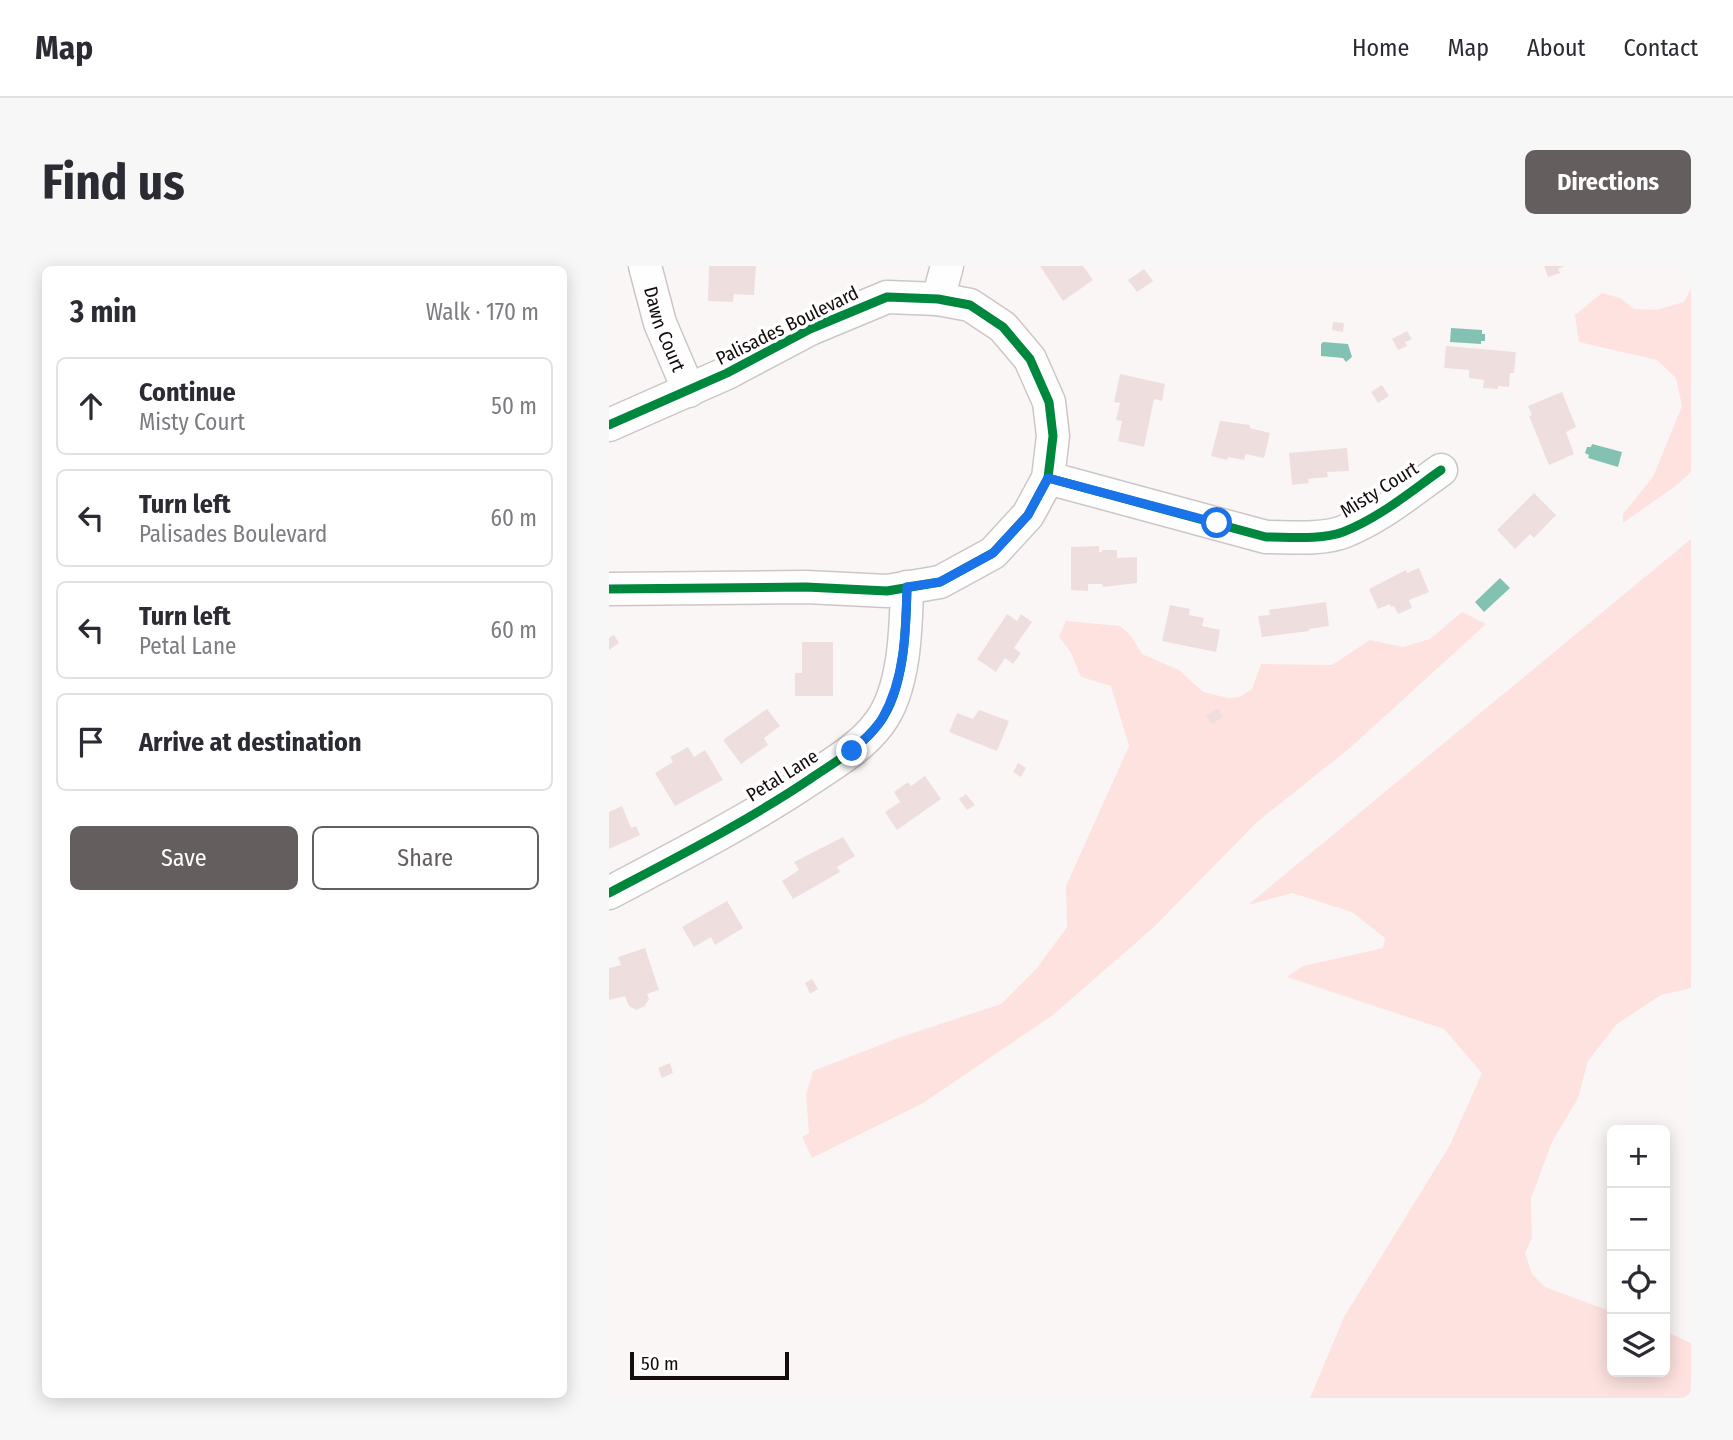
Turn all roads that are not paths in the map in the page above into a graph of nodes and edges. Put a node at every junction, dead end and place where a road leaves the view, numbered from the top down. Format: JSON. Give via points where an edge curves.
{"nodes":[{"id":1,"x":645,"y":266,"type":"edge"},
{"id":2,"x":947,"y":266,"type":"edge"},
{"id":3,"x":938,"y":299,"type":"junction"},
{"id":4,"x":689,"y":391,"type":"junction"},
{"id":5,"x":609,"y":425,"type":"edge"},
{"id":6,"x":1441,"y":470,"type":"dead end"},
{"id":7,"x":1048,"y":478,"type":"junction"},
{"id":8,"x":907,"y":587,"type":"junction"},
{"id":9,"x":609,"y":589,"type":"edge"},
{"id":10,"x":609,"y":893,"type":"edge"}],
"edges":[{"from":1,"to":4,"type":"street","name":"Dawn Court","via":[[660,323]]},
{"from":2,"to":3,"type":"street"},
{"from":3,"to":4,"type":"street","name":"Palisades Boulevard","via":[[887,297],[810,328]]},
{"from":3,"to":7,"type":"street","name":"Palisades Boulevard","via":[[970,305],[1003,327],[1030,359],[1049,402],[1053,436]]},
{"from":4,"to":5,"type":"street","name":"Palisades Boulevard"},
{"from":6,"to":7,"type":"street","name":"Misty Court","via":[[1385,510],[1342,533],[1298,538],[1266,537]]},
{"from":7,"to":8,"type":"street","name":"Palisades Boulevard","via":[[1028,515],[993,553],[940,582]]},
{"from":8,"to":9,"type":"street","name":"Palisades Boulevard","via":[[887,591]]},
{"from":8,"to":10,"type":"street","name":"Petal Lane","via":[[906,640],[895,689],[881,721],[852,751],[695,848]]}]}
